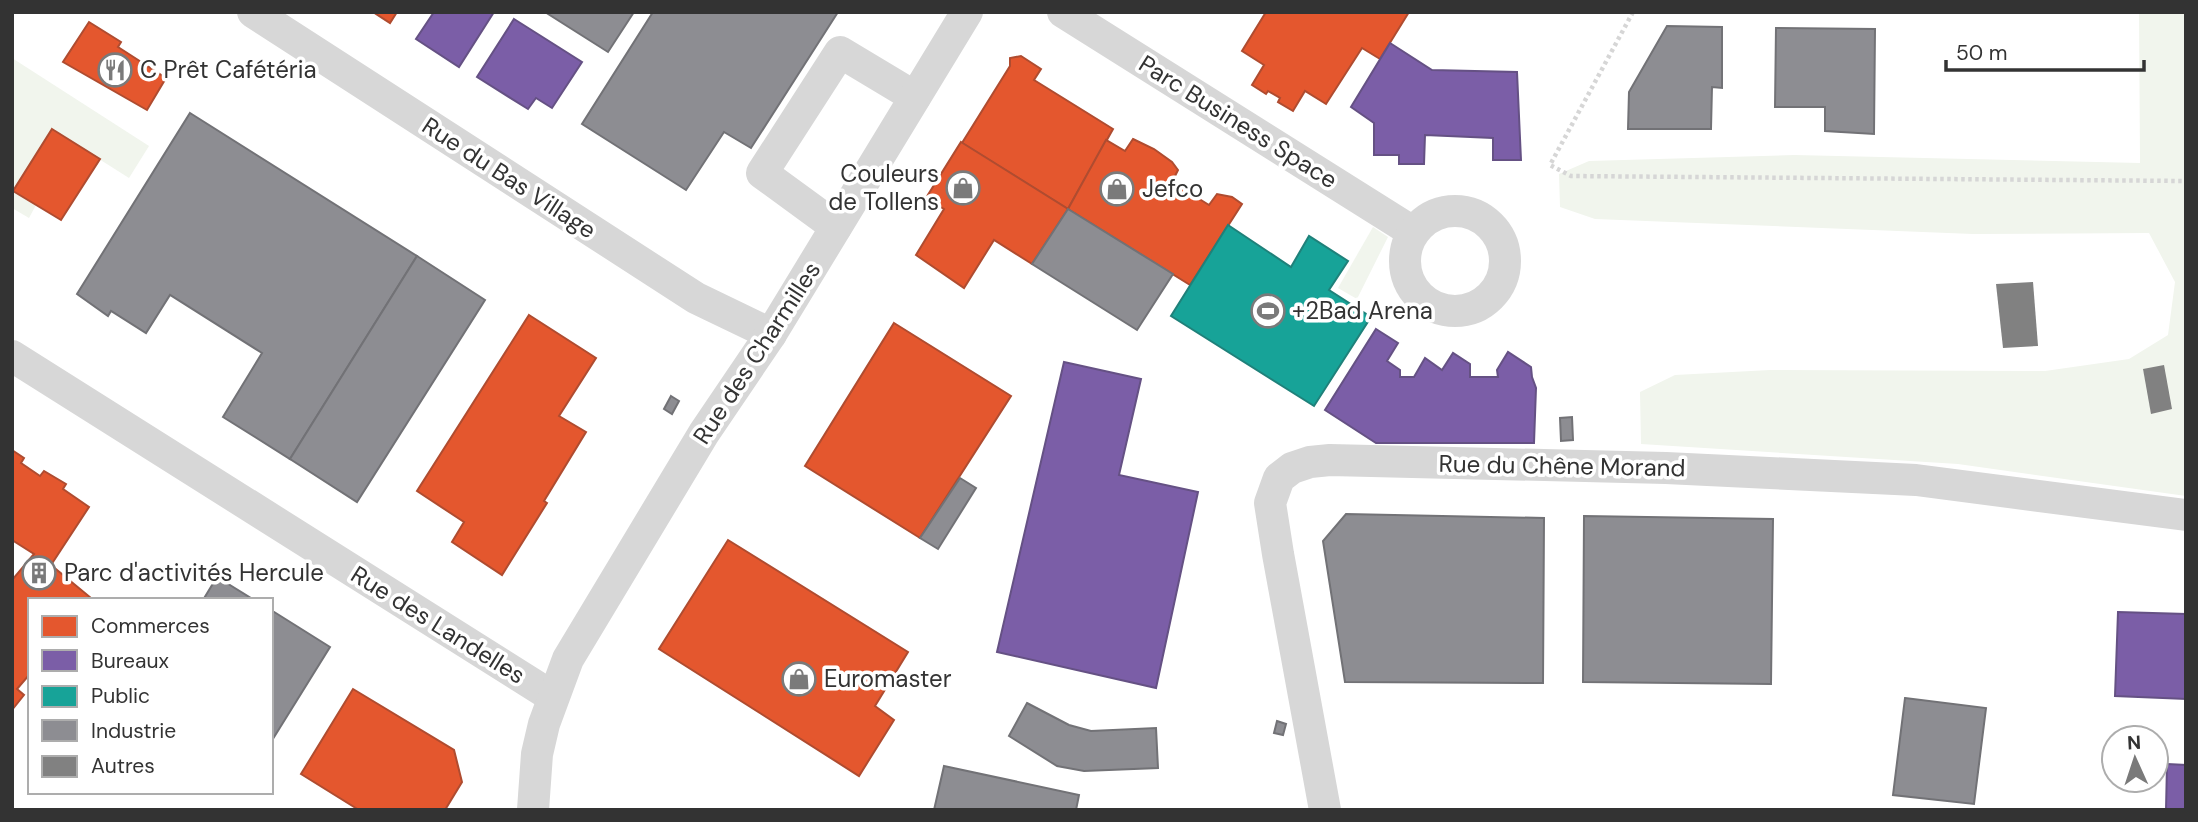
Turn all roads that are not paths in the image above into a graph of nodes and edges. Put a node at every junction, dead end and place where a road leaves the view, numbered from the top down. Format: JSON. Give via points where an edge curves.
{"nodes":[{"id":1,"x":253,"y":12,"type":"edge"},
{"id":2,"x":967,"y":12,"type":"edge"},
{"id":3,"x":1063,"y":12,"type":"edge"},
{"id":4,"x":915,"y":97,"type":"junction"},
{"id":5,"x":836,"y":226,"type":"junction"},
{"id":6,"x":1413,"y":232,"type":"dead end"},
{"id":7,"x":771,"y":334,"type":"junction"},
{"id":8,"x":12,"y":356,"type":"edge"},
{"id":9,"x":2186,"y":515,"type":"edge"},
{"id":10,"x":553,"y":697,"type":"junction"},
{"id":11,"x":533,"y":810,"type":"edge"},
{"id":12,"x":1325,"y":810,"type":"edge"}],
"edges":[{"from":1,"to":7,"type":"street","name":"Rue du Bas Village","via":[[684,291]]},
{"from":2,"to":4,"type":"street","name":"Rue des Charmilles"},
{"from":3,"to":6,"type":"street","name":"Parc Business Space"},
{"from":4,"to":5,"type":"street","name":"Rue des Charmilles"},
{"from":4,"to":5,"type":"street","via":[[840,52],[762,173]]},
{"from":5,"to":7,"type":"street","name":"Rue des Charmilles"},
{"from":7,"to":10,"type":"street","name":"Rue des Charmilles","via":[[696,447],[568,659]]},
{"from":8,"to":10,"type":"street","name":"Rue des Landelles"},
{"from":9,"to":12,"type":"street","name":"Rue du Chêne Morand","via":[[1916,480],[1666,468],[1343,461],[1292,468],[1279,478],[1270,503]]},
{"from":10,"to":11,"type":"street","name":"Rue des Landelles","via":[[537,754]]}]}
